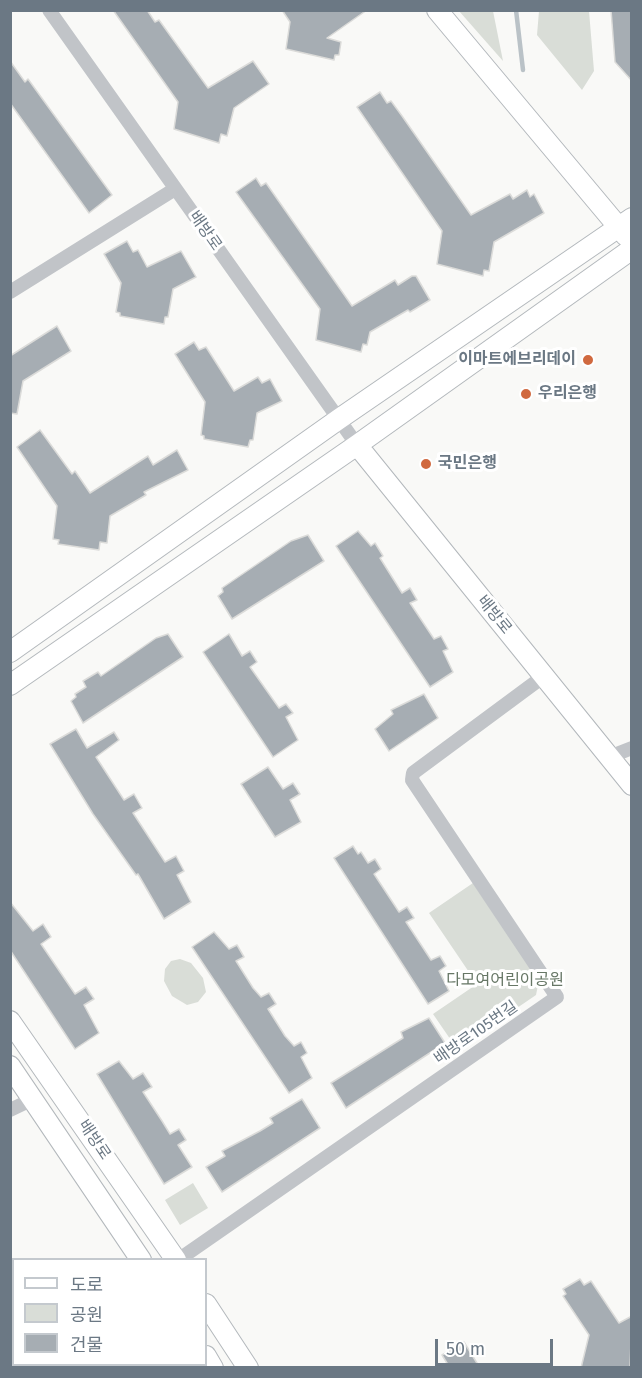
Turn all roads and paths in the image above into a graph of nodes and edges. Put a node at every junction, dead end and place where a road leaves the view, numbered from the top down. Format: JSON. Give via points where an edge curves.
{"nodes":[{"id":1,"x":49,"y":10,"type":"edge"},
{"id":2,"x":437,"y":10,"type":"edge"},
{"id":3,"x":175,"y":189,"type":"junction"},
{"id":4,"x":625,"y":222,"type":"edge"},
{"id":5,"x":632,"y":248,"type":"edge"},
{"id":6,"x":10,"y":291,"type":"edge"},
{"id":7,"x":339,"y":419,"type":"junction"},
{"id":8,"x":357,"y":444,"type":"junction"},
{"id":9,"x":10,"y":652,"type":"edge"},
{"id":10,"x":544,"y":676,"type":"junction"},
{"id":11,"x":10,"y":685,"type":"edge"},
{"id":12,"x":632,"y":748,"type":"edge"},
{"id":13,"x":609,"y":757,"type":"junction"},
{"id":14,"x":632,"y":784,"type":"edge"},
{"id":15,"x":10,"y":1021,"type":"edge"},
{"id":16,"x":10,"y":1066,"type":"edge"},
{"id":17,"x":33,"y":1099,"type":"junction"},
{"id":18,"x":10,"y":1110,"type":"edge"},
{"id":19,"x":140,"y":1258,"type":"edge"},
{"id":20,"x":176,"y":1258,"type":"edge"},
{"id":21,"x":180,"y":1258,"type":"edge"},
{"id":22,"x":207,"y":1306,"type":"edge"},
{"id":23,"x":240,"y":1365,"type":"edge"}],
"edges":[{"from":1,"to":3,"type":"street","name":"배방로"},
{"from":2,"to":4,"type":"street"},
{"from":3,"to":6,"type":"street"},
{"from":3,"to":7,"type":"street","name":"배방로"},
{"from":4,"to":5,"type":"street"},
{"from":4,"to":7,"type":"street"},
{"from":5,"to":8,"type":"street"},
{"from":7,"to":8,"type":"street","name":"배방로"},
{"from":7,"to":9,"type":"street"},
{"from":8,"to":10,"type":"street","name":"배방로"},
{"from":8,"to":11,"type":"street"},
{"from":10,"to":13,"type":"street","name":"배방로"},
{"from":10,"to":21,"type":"street","name":"배방로105번길","via":[[413,773],[412,780],[557,997]]},
{"from":12,"to":13,"type":"street"},
{"from":13,"to":14,"type":"street","name":"배방로"},
{"from":15,"to":20,"type":"street","name":"배방로"},
{"from":16,"to":17,"type":"street","name":"배방로"},
{"from":17,"to":18,"type":"street"},
{"from":17,"to":19,"type":"street","name":"배방로"},
{"from":22,"to":23,"type":"street"}]}
